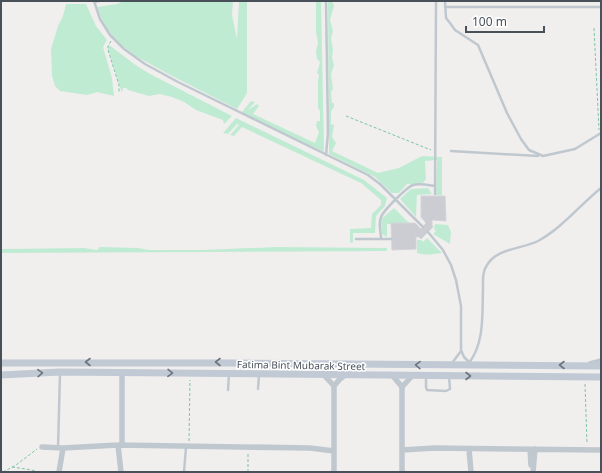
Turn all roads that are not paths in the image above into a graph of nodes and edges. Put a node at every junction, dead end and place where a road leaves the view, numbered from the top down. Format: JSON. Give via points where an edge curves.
{"nodes":[{"id":1,"x":99,"y":1,"type":"edge"},
{"id":2,"x":326,"y":1,"type":"edge"},
{"id":3,"x":436,"y":1,"type":"edge"},
{"id":4,"x":445,"y":1,"type":"edge"},
{"id":5,"x":94,"y":2,"type":"edge"},
{"id":6,"x":445,"y":7,"type":"junction"},
{"id":7,"x":601,"y":7,"type":"edge"},
{"id":8,"x":600,"y":134,"type":"edge"},
{"id":9,"x":451,"y":151,"type":"dead end"},
{"id":10,"x":326,"y":155,"type":"junction"},
{"id":11,"x":542,"y":156,"type":"junction"},
{"id":12,"x":435,"y":186,"type":"junction"},
{"id":13,"x":601,"y":188,"type":"edge"},
{"id":14,"x":435,"y":194,"type":"dead end"},
{"id":15,"x":396,"y":200,"type":"junction"},
{"id":16,"x":423,"y":227,"type":"dead end"},
{"id":17,"x":428,"y":232,"type":"dead end"},
{"id":18,"x":356,"y":239,"type":"dead end"},
{"id":19,"x":381,"y":239,"type":"junction"},
{"id":20,"x":391,"y":239,"type":"dead end"},
{"id":21,"x":461,"y":350,"type":"junction"},
{"id":22,"x":601,"y":361,"type":"edge"},
{"id":23,"x":1,"y":363,"type":"edge"},
{"id":24,"x":471,"y":364,"type":"junction"},
{"id":25,"x":449,"y":365,"type":"junction"},
{"id":26,"x":584,"y":366,"type":"junction"},
{"id":27,"x":601,"y":366,"type":"edge"},
{"id":28,"x":60,"y":372,"type":"junction"},
{"id":29,"x":122,"y":373,"type":"junction"},
{"id":30,"x":230,"y":374,"type":"junction"},
{"id":31,"x":259,"y":374,"type":"junction"},
{"id":32,"x":1,"y":375,"type":"edge"},
{"id":33,"x":324,"y":375,"type":"junction"},
{"id":34,"x":345,"y":375,"type":"junction"},
{"id":35,"x":393,"y":376,"type":"junction"},
{"id":36,"x":412,"y":376,"type":"junction"},
{"id":37,"x":426,"y":376,"type":"junction"},
{"id":38,"x":449,"y":376,"type":"junction"},
{"id":39,"x":601,"y":377,"type":"edge"},
{"id":40,"x":334,"y":386,"type":"junction"},
{"id":41,"x":402,"y":387,"type":"junction"},
{"id":42,"x":258,"y":389,"type":"dead end"},
{"id":43,"x":228,"y":390,"type":"dead end"},
{"id":44,"x":121,"y":445,"type":"junction"},
{"id":45,"x":186,"y":446,"type":"junction"},
{"id":46,"x":42,"y":448,"type":"road end"},
{"id":47,"x":60,"y":448,"type":"junction"},
{"id":48,"x":334,"y":448,"type":"junction"},
{"id":49,"x":402,"y":448,"type":"junction"},
{"id":50,"x":471,"y":449,"type":"junction"},
{"id":51,"x":533,"y":449,"type":"junction"},
{"id":52,"x":601,"y":450,"type":"edge"},
{"id":53,"x":59,"y":471,"type":"edge"},
{"id":54,"x":471,"y":471,"type":"edge"},
{"id":55,"x":121,"y":472,"type":"edge"},
{"id":56,"x":184,"y":472,"type":"edge"},
{"id":57,"x":334,"y":472,"type":"edge"},
{"id":58,"x":402,"y":472,"type":"edge"},
{"id":59,"x":532,"y":472,"type":"edge"}],
"edges":[{"from":1,"to":5,"type":"lane"},
{"from":2,"to":10,"type":"lane"},
{"from":3,"to":12,"type":"lane"},
{"from":4,"to":6,"type":"lane"},
{"from":5,"to":10,"type":"lane","via":[[100,19],[113,38],[134,57]]},
{"from":6,"to":7,"type":"lane"},
{"from":6,"to":11,"type":"lane","via":[[446,18],[455,30],[478,45],[520,139],[529,150]]},
{"from":8,"to":11,"type":"lane","via":[[575,149]]},
{"from":9,"to":11,"type":"lane"},
{"from":10,"to":15,"type":"lane","via":[[368,175]]},
{"from":12,"to":14,"type":"lane"},
{"from":12,"to":15,"type":"lane","via":[[414,185]]},
{"from":13,"to":24,"type":"lane","via":[[548,235],[529,245],[494,257],[486,265],[483,276],[480,343]]},
{"from":15,"to":16,"type":"lane"},
{"from":15,"to":19,"type":"lane","via":[[380,218]]},
{"from":17,"to":21,"type":"lane","via":[[443,250],[456,280],[461,306]]},
{"from":18,"to":19,"type":"lane"},
{"from":19,"to":20,"type":"lane"},
{"from":21,"to":24,"type":"lane"},
{"from":21,"to":25,"type":"lane","via":[[458,357]]},
{"from":22,"to":26,"type":"street"},
{"from":25,"to":23,"type":"street","name":"Fatima Bint Mubarak Street","one_way":true},
{"from":24,"to":25,"type":"street","name":"Fatima Bint Mubarak Street"},
{"from":26,"to":24,"type":"street","name":"Fatima Bint Mubarak Street","one_way":true},
{"from":26,"to":27,"type":"street","name":"Fatima Bint Mubarak Street"},
{"from":28,"to":29,"type":"street","name":"Fatima Bint Mubarak Street"},
{"from":32,"to":28,"type":"street","name":"Fatima Bint Mubarak Street","one_way":true},
{"from":28,"to":47,"type":"lane"},
{"from":29,"to":30,"type":"street","name":"Fatima Bint Mubarak Street","one_way":true},
{"from":29,"to":44,"type":"street"},
{"from":30,"to":31,"type":"street","name":"Fatima Bint Mubarak Street"},
{"from":30,"to":43,"type":"lane"},
{"from":31,"to":33,"type":"street","name":"Fatima Bint Mubarak Street"},
{"from":31,"to":42,"type":"lane"},
{"from":33,"to":34,"type":"street","name":"Fatima Bint Mubarak Street"},
{"from":33,"to":40,"type":"street"},
{"from":34,"to":35,"type":"street","name":"Fatima Bint Mubarak Street"},
{"from":34,"to":40,"type":"street"},
{"from":35,"to":36,"type":"street","name":"Fatima Bint Mubarak Street"},
{"from":35,"to":41,"type":"street"},
{"from":36,"to":37,"type":"street","name":"Fatima Bint Mubarak Street"},
{"from":36,"to":41,"type":"street"},
{"from":37,"to":38,"type":"street","name":"Fatima Bint Mubarak Street"},
{"from":37,"to":38,"type":"lane","via":[[427,390],[446,391],[450,389]]},
{"from":38,"to":39,"type":"street","name":"Fatima Bint Mubarak Street","one_way":true},
{"from":40,"to":48,"type":"street"},
{"from":41,"to":49,"type":"street"},
{"from":44,"to":45,"type":"street"},
{"from":44,"to":47,"type":"street"},
{"from":44,"to":55,"type":"street"},
{"from":45,"to":48,"type":"street"},
{"from":45,"to":56,"type":"lane"},
{"from":46,"to":47,"type":"street"},
{"from":47,"to":53,"type":"street"},
{"from":48,"to":57,"type":"street"},
{"from":49,"to":50,"type":"street"},
{"from":49,"to":58,"type":"street"},
{"from":50,"to":51,"type":"street"},
{"from":50,"to":54,"type":"street"},
{"from":51,"to":52,"type":"street"},
{"from":51,"to":59,"type":"street"}]}
